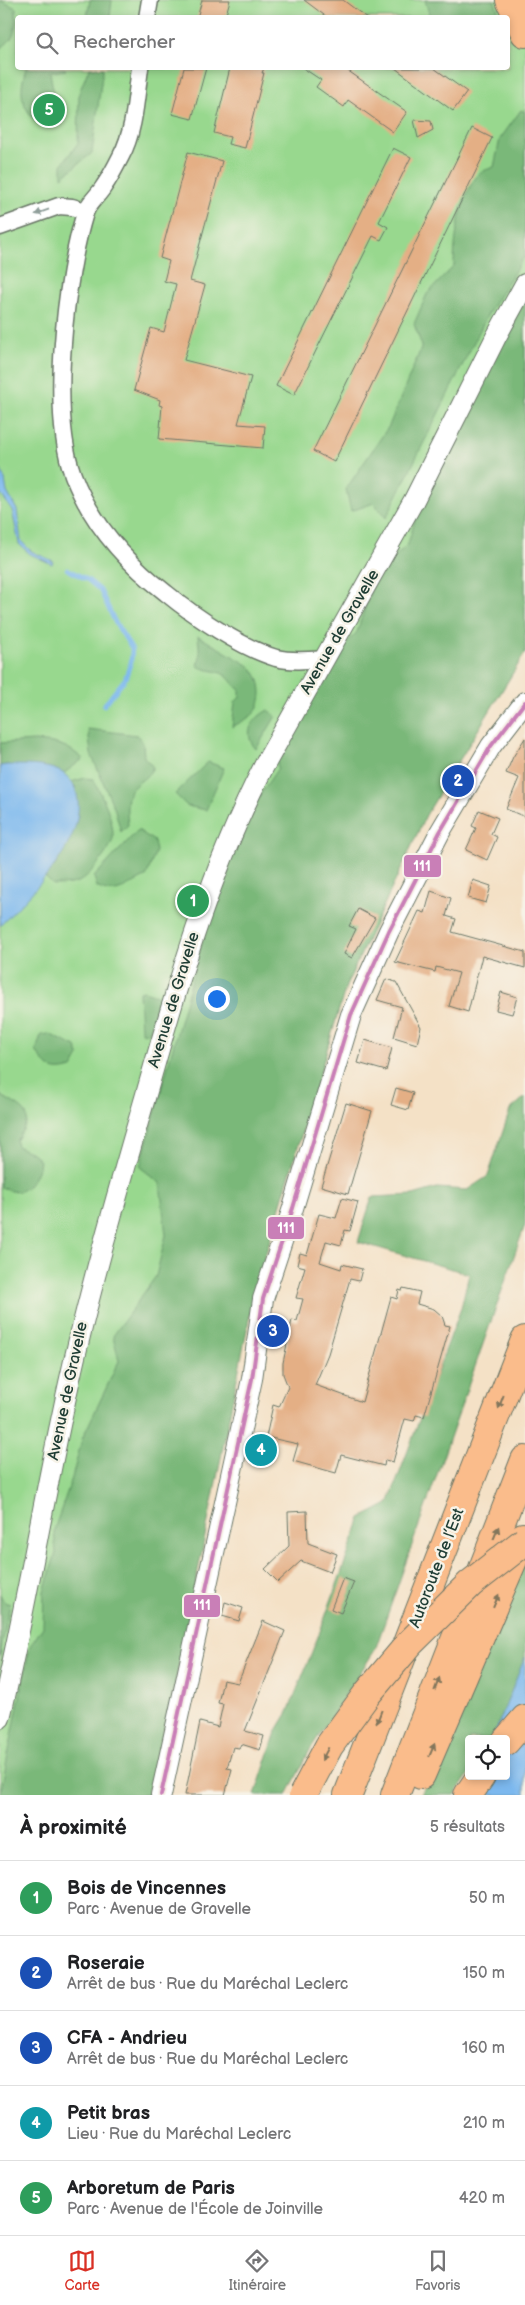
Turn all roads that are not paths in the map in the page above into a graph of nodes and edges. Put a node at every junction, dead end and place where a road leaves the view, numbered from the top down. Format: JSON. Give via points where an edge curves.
{"nodes":[{"id":1,"x":150,"y":0,"type":"edge"},
{"id":2,"x":510,"y":0,"type":"edge"},
{"id":3,"x":148,"y":15,"type":"edge"},
{"id":4,"x":525,"y":34,"type":"edge"},
{"id":5,"x":140,"y":70,"type":"edge"},
{"id":6,"x":85,"y":211,"type":"junction"},
{"id":7,"x":0,"y":227,"type":"edge"},
{"id":8,"x":525,"y":284,"type":"edge"},
{"id":9,"x":325,"y":659,"type":"junction"},
{"id":10,"x":525,"y":702,"type":"edge"},
{"id":11,"x":525,"y":1340,"type":"edge"},
{"id":12,"x":525,"y":1460,"type":"edge"},
{"id":13,"x":525,"y":1533,"type":"edge"},
{"id":14,"x":525,"y":1542,"type":"edge"},
{"id":15,"x":0,"y":1718,"type":"edge"},
{"id":16,"x":525,"y":1719,"type":"edge"},
{"id":17,"x":510,"y":1736,"type":"edge"},
{"id":18,"x":478,"y":1780,"type":"edge"},
{"id":19,"x":161,"y":1795,"type":"edge"},
{"id":20,"x":303,"y":1795,"type":"edge"},
{"id":21,"x":348,"y":1795,"type":"edge"},
{"id":22,"x":395,"y":1795,"type":"edge"},
{"id":23,"x":413,"y":1795,"type":"edge"},
{"id":24,"x":468,"y":1795,"type":"edge"}],
"edges":[{"from":1,"to":3,"type":"street"},
{"from":2,"to":4,"type":"highway"},
{"from":5,"to":6,"type":"street","via":[[132,124],[122,153],[105,185]]},
{"from":6,"to":7,"type":"street","one_way":true,"via":[[58,206]]},
{"from":6,"to":9,"type":"street","via":[[64,331],[62,423],[74,476],[96,520],[127,560],[190,611],[262,653],[287,660]]},
{"from":8,"to":9,"type":"street","name":"Avenue de Gravelle","via":[[414,500]]},
{"from":9,"to":15,"type":"street","name":"Avenue de Gravelle","via":[[264,766],[230,835],[203,904],[168,1018],[96,1269],[63,1410]]},
{"from":10,"to":19,"type":"street","via":[[491,746],[440,832],[389,931],[352,1016],[262,1299],[252,1378]]},
{"from":11,"to":21,"type":"highway","name":"Autoroute de l’Est","one_way":true},
{"from":22,"to":12,"type":"highway","one_way":true},
{"from":23,"to":13,"type":"highway","one_way":true},
{"from":14,"to":20,"type":"highway","one_way":true,"bridge":true,"via":[[470,1584],[410,1642],[330,1746]]},
{"from":16,"to":17,"type":"highway"},
{"from":18,"to":24,"type":"highway"}]}
